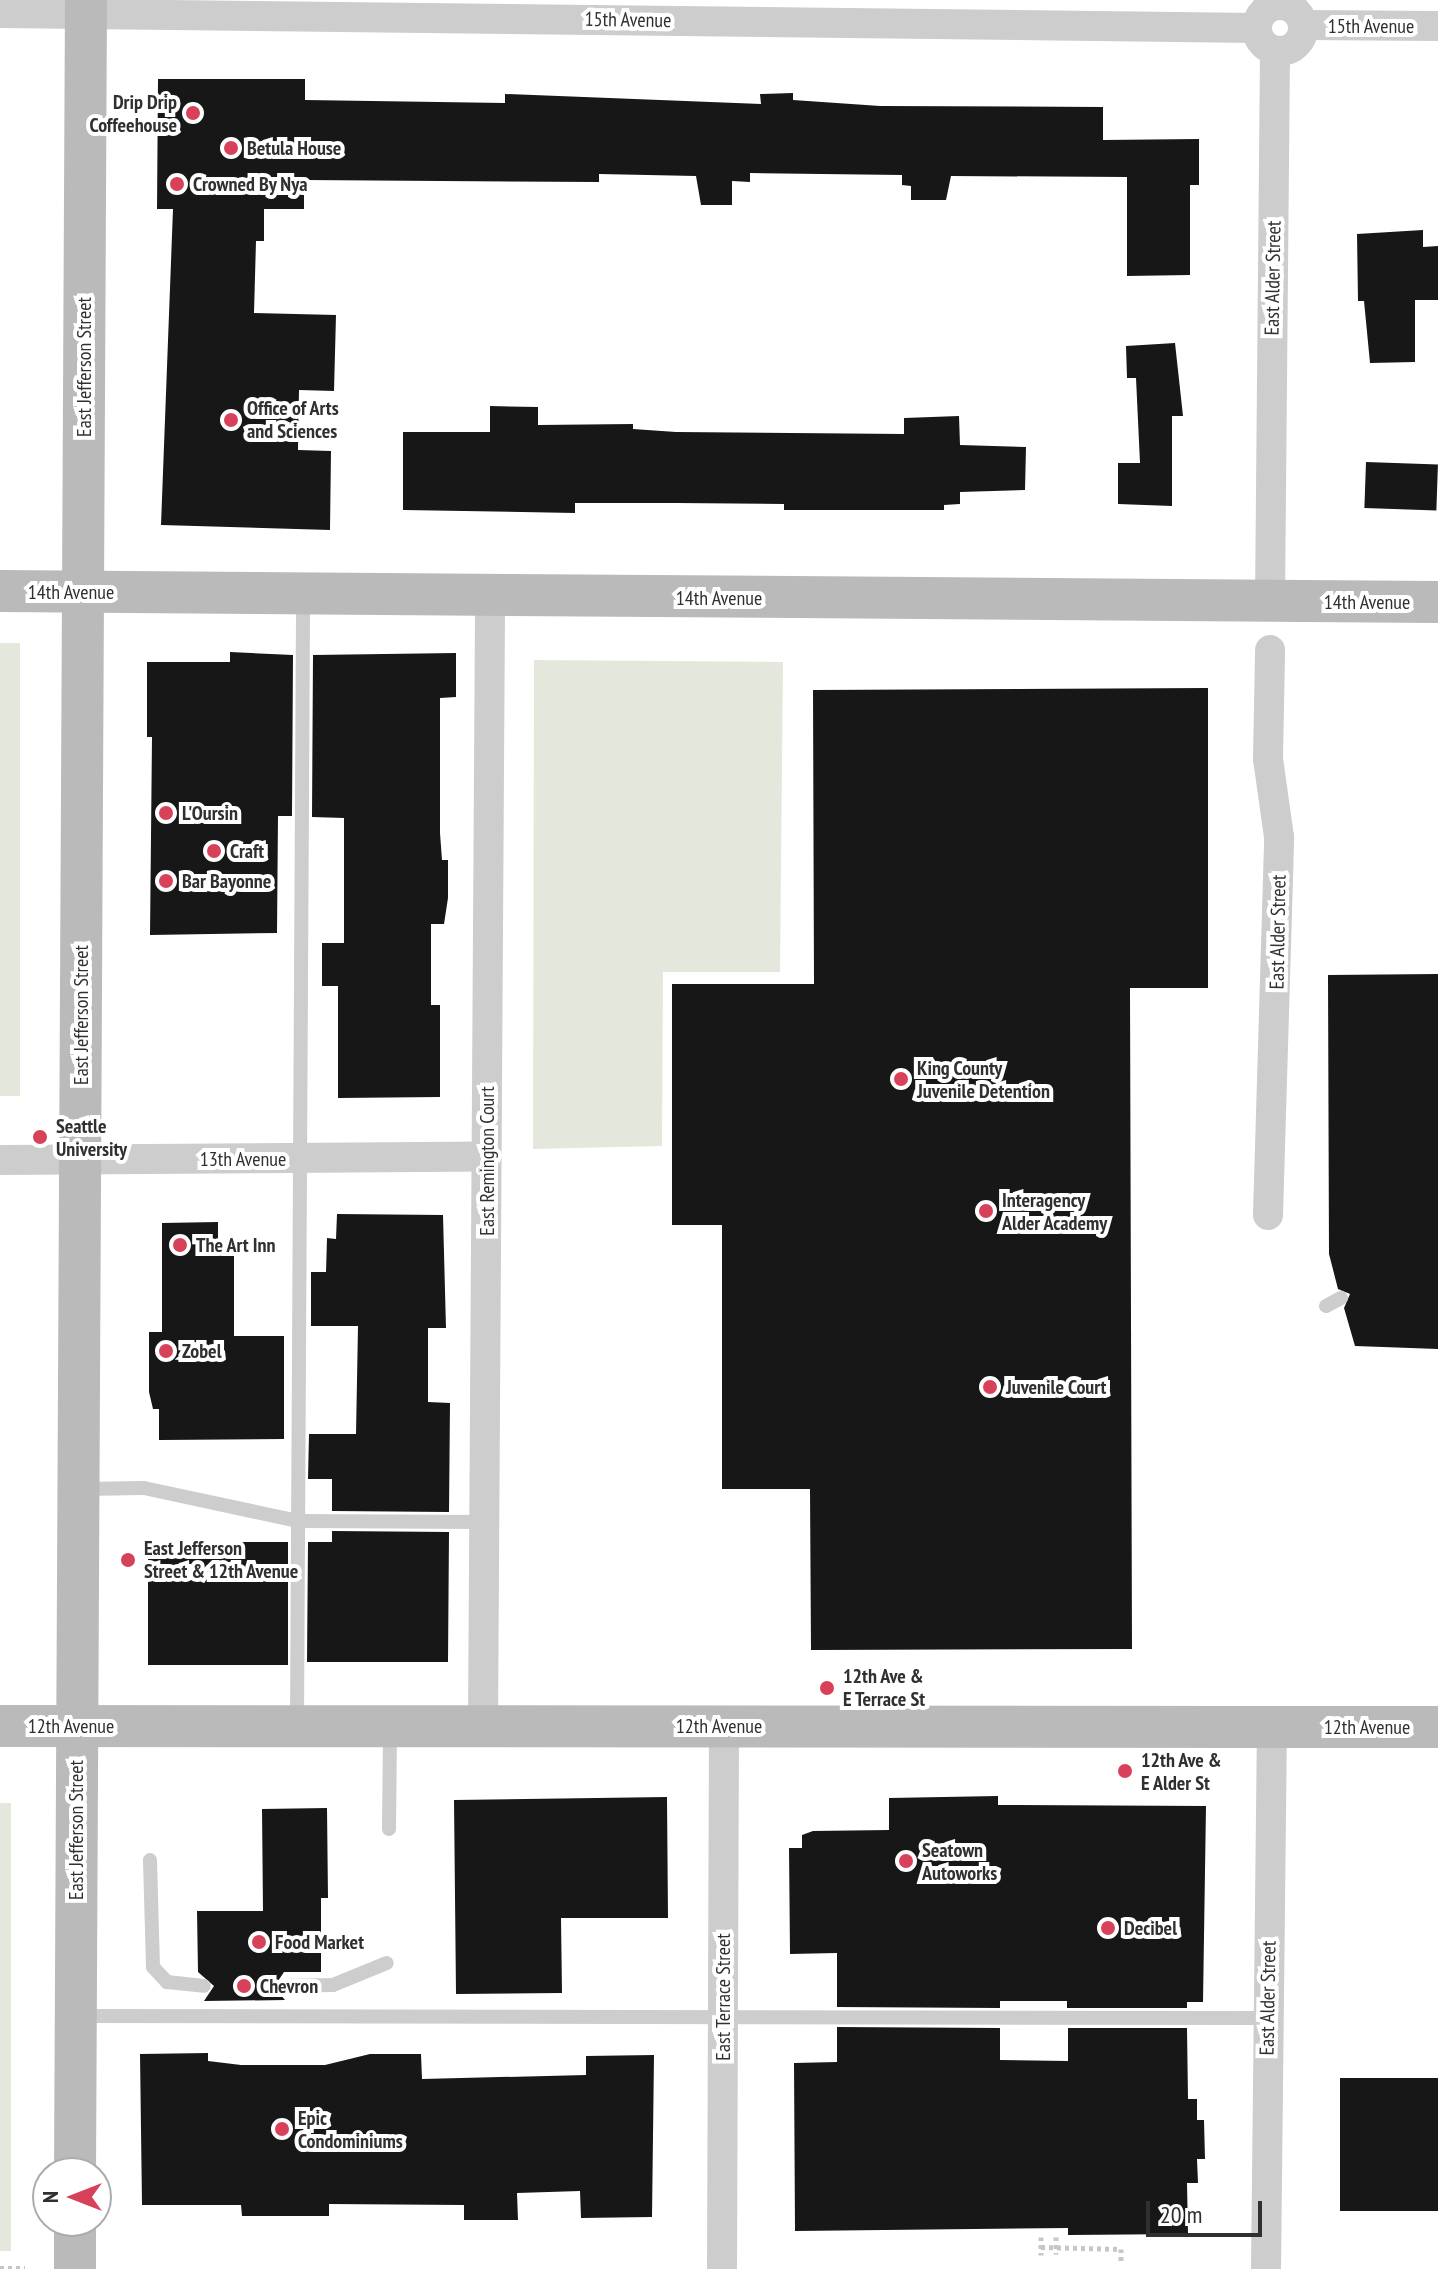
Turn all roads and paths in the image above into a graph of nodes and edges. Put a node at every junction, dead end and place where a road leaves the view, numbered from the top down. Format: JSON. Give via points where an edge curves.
{"nodes":[{"id":1,"x":1277,"y":2,"type":"edge"},
{"id":2,"x":86,"y":7,"type":"edge"},
{"id":3,"x":0,"y":13,"type":"edge"},
{"id":4,"x":1303,"y":25,"type":"junction"},
{"id":5,"x":1438,"y":26,"type":"edge"},
{"id":6,"x":1256,"y":28,"type":"junction"},
{"id":7,"x":1275,"y":51,"type":"junction"},
{"id":8,"x":0,"y":591,"type":"edge"},
{"id":9,"x":82,"y":591,"type":"junction"},
{"id":10,"x":303,"y":595,"type":"junction"},
{"id":11,"x":490,"y":597,"type":"junction"},
{"id":12,"x":1270,"y":602,"type":"junction"},
{"id":13,"x":1438,"y":602,"type":"edge"},
{"id":14,"x":1270,"y":650,"type":"dead end"},
{"id":15,"x":487,"y":1157,"type":"junction"},
{"id":16,"x":300,"y":1159,"type":"junction"},
{"id":17,"x":0,"y":1160,"type":"edge"},
{"id":18,"x":80,"y":1160,"type":"junction"},
{"id":19,"x":1268,"y":1215,"type":"dead end"},
{"id":20,"x":1341,"y":1298,"type":"dead end"},
{"id":21,"x":1326,"y":1306,"type":"dead end"},
{"id":22,"x":78,"y":1489,"type":"junction"},
{"id":23,"x":298,"y":1521,"type":"junction"},
{"id":24,"x":485,"y":1522,"type":"junction"},
{"id":25,"x":483,"y":1725,"type":"junction"},
{"id":26,"x":0,"y":1726,"type":"edge"},
{"id":27,"x":76,"y":1726,"type":"junction"},
{"id":28,"x":297,"y":1726,"type":"junction"},
{"id":29,"x":390,"y":1726,"type":"junction"},
{"id":30,"x":724,"y":1726,"type":"junction"},
{"id":31,"x":1272,"y":1727,"type":"junction"},
{"id":32,"x":1438,"y":1727,"type":"edge"},
{"id":33,"x":389,"y":1829,"type":"dead end"},
{"id":34,"x":150,"y":1860,"type":"dead end"},
{"id":35,"x":387,"y":1963,"type":"dead end"},
{"id":36,"x":204,"y":1986,"type":"dead end"},
{"id":37,"x":284,"y":1986,"type":"dead end"},
{"id":38,"x":75,"y":2016,"type":"junction"},
{"id":39,"x":723,"y":2018,"type":"junction"},
{"id":40,"x":1268,"y":2018,"type":"junction"},
{"id":41,"x":75,"y":2157,"type":"edge"},
{"id":42,"x":75,"y":2237,"type":"edge"},
{"id":43,"x":1041,"y":2237,"type":"dead end"},
{"id":44,"x":1056,"y":2237,"type":"dead end"},
{"id":45,"x":1041,"y":2247,"type":"junction"},
{"id":46,"x":1056,"y":2250,"type":"junction"},
{"id":47,"x":1041,"y":2255,"type":"dead end"},
{"id":48,"x":1121,"y":2263,"type":"dead end"},
{"id":49,"x":0,"y":2268,"type":"edge"},
{"id":50,"x":25,"y":2268,"type":"edge"},
{"id":51,"x":75,"y":2269,"type":"edge"},
{"id":52,"x":722,"y":2269,"type":"edge"},
{"id":53,"x":1266,"y":2269,"type":"edge"}],
"edges":[{"from":1,"to":4,"type":"street","via":[[1294,9]]},
{"from":1,"to":6,"type":"street","via":[[1264,10]]},
{"from":2,"to":3,"type":"street","name":"15th Avenue"},
{"from":2,"to":6,"type":"street","name":"15th Avenue"},
{"from":2,"to":9,"type":"street","name":"East Jefferson Street"},
{"from":4,"to":5,"type":"street","name":"15th Avenue"},
{"from":4,"to":7,"type":"street","via":[[1292,48]]},
{"from":6,"to":7,"type":"street","via":[[1264,46]]},
{"from":7,"to":12,"type":"street","name":"East Alder Street"},
{"from":8,"to":9,"type":"street","name":"14th Avenue"},
{"from":9,"to":10,"type":"street","name":"14th Avenue"},
{"from":9,"to":18,"type":"street","name":"East Jefferson Street"},
{"from":10,"to":11,"type":"street","name":"14th Avenue"},
{"from":10,"to":16,"type":"lane"},
{"from":11,"to":12,"type":"street","name":"14th Avenue"},
{"from":11,"to":15,"type":"street","name":"East Remington Court"},
{"from":12,"to":13,"type":"street","name":"14th Avenue"},
{"from":14,"to":19,"type":"street","name":"East Alder Street","via":[[1268,759],[1279,837]]},
{"from":15,"to":16,"type":"street","name":"13th Avenue"},
{"from":15,"to":24,"type":"street","name":"East Remington Court"},
{"from":16,"to":18,"type":"street","name":"13th Avenue"},
{"from":16,"to":23,"type":"lane"},
{"from":17,"to":18,"type":"street","name":"13th Avenue"},
{"from":18,"to":22,"type":"street","name":"East Jefferson Street"},
{"from":20,"to":21,"type":"lane"},
{"from":22,"to":23,"type":"lane","via":[[144,1488]]},
{"from":22,"to":27,"type":"street","name":"East Jefferson Street"},
{"from":23,"to":24,"type":"lane"},
{"from":23,"to":28,"type":"lane"},
{"from":24,"to":25,"type":"street","name":"East Remington Court"},
{"from":25,"to":29,"type":"street","name":"12th Avenue"},
{"from":25,"to":30,"type":"street","name":"12th Avenue"},
{"from":26,"to":27,"type":"street","name":"12th Avenue"},
{"from":27,"to":28,"type":"street","name":"12th Avenue"},
{"from":27,"to":38,"type":"street","name":"East Jefferson Street"},
{"from":28,"to":29,"type":"street","name":"12th Avenue"},
{"from":29,"to":33,"type":"lane"},
{"from":30,"to":31,"type":"street","name":"12th Avenue"},
{"from":30,"to":39,"type":"street","name":"East Terrace Street"},
{"from":31,"to":32,"type":"street","name":"12th Avenue"},
{"from":31,"to":40,"type":"street","name":"East Alder Street"},
{"from":34,"to":36,"type":"lane","via":[[153,1967],[167,1982]]},
{"from":35,"to":37,"type":"lane","via":[[333,1985]]},
{"from":38,"to":39,"type":"lane"},
{"from":38,"to":41,"type":"street","name":"East Jefferson Street"},
{"from":39,"to":40,"type":"lane"},
{"from":39,"to":52,"type":"street","name":"East Terrace Street"},
{"from":40,"to":53,"type":"street","name":"East Alder Street"},
{"from":42,"to":51,"type":"street"},
{"from":43,"to":45,"type":"path"},
{"from":44,"to":46,"type":"path"},
{"from":45,"to":46,"type":"path"},
{"from":45,"to":47,"type":"path"},
{"from":46,"to":48,"type":"path","via":[[1121,2249]]},
{"from":49,"to":50,"type":"path"}]}
